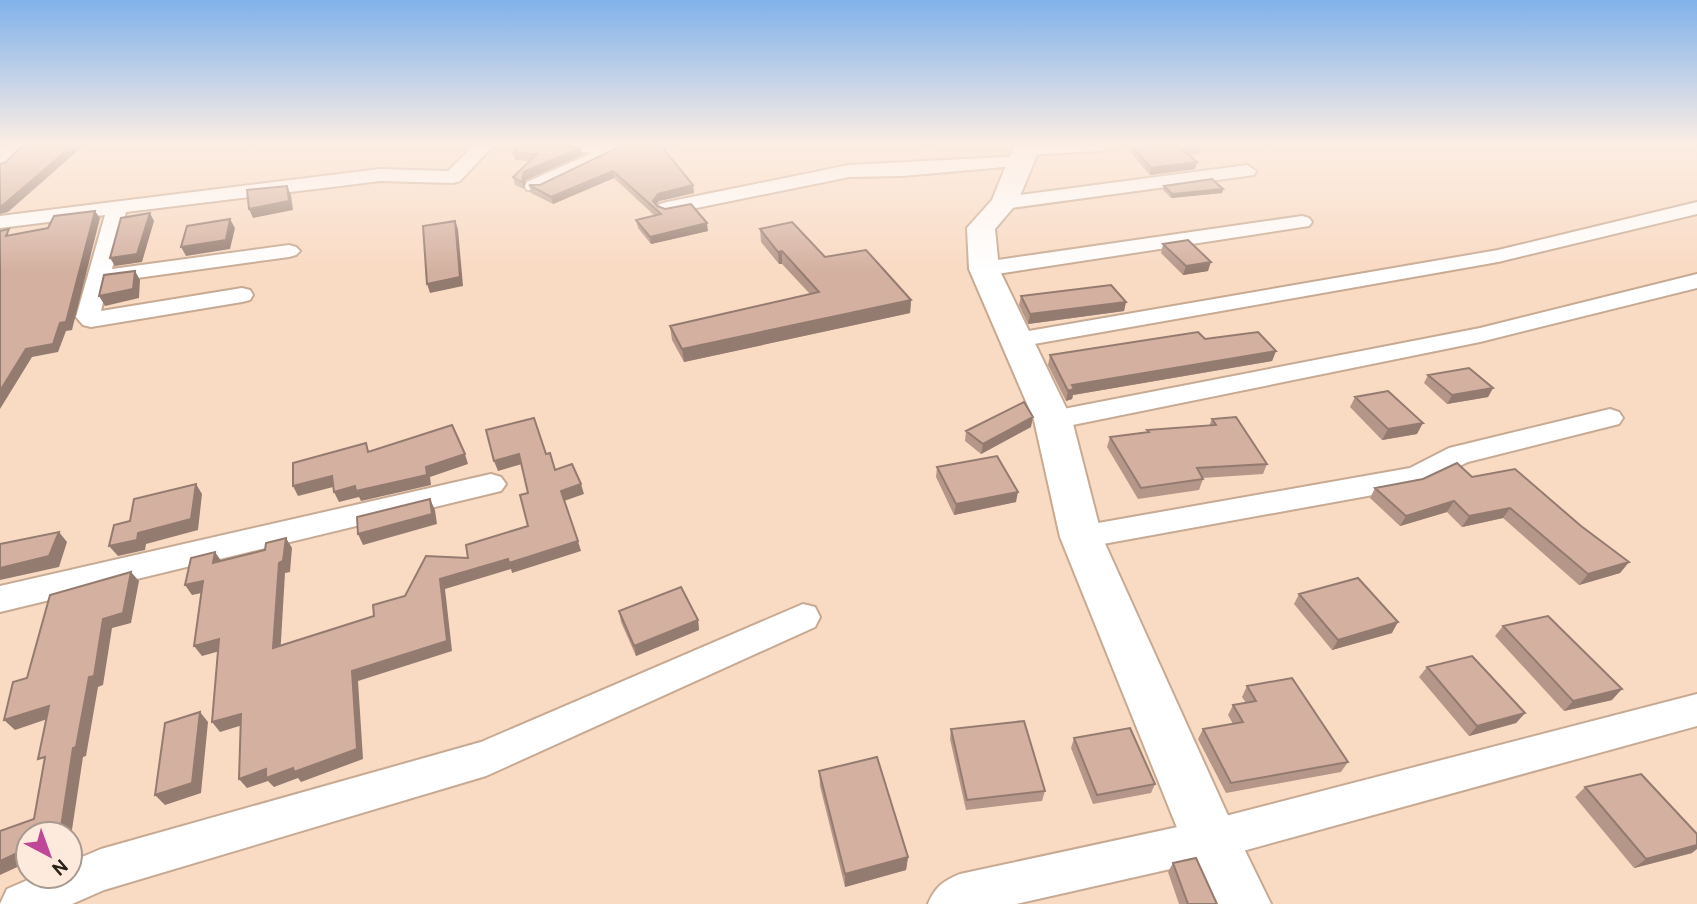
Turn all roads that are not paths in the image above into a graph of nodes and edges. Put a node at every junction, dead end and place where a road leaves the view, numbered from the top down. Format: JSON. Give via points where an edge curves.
{"nodes":[{"id":1,"x":272,"y":188,"type":"edge"},
{"id":2,"x":764,"y":188,"type":"edge"},
{"id":3,"x":1010,"y":188,"type":"edge"},
{"id":4,"x":1116,"y":188,"type":"edge"},
{"id":5,"x":1004,"y":203,"type":"junction"},
{"id":6,"x":117,"y":207,"type":"junction"},
{"id":7,"x":667,"y":208,"type":"edge"},
{"id":8,"x":1697,"y":208,"type":"edge"},
{"id":9,"x":0,"y":222,"type":"edge"},
{"id":10,"x":1301,"y":222,"type":"dead end"},
{"id":11,"x":289,"y":251,"type":"dead end"},
{"id":12,"x":984,"y":269,"type":"junction"},
{"id":13,"x":98,"y":277,"type":"junction"},
{"id":14,"x":1697,"y":281,"type":"edge"},
{"id":15,"x":242,"y":295,"type":"dead end"},
{"id":16,"x":1017,"y":340,"type":"junction"},
{"id":17,"x":1610,"y":418,"type":"dead end"},
{"id":18,"x":1053,"y":420,"type":"junction"},
{"id":19,"x":491,"y":484,"type":"dead end"},
{"id":20,"x":1082,"y":537,"type":"junction"},
{"id":21,"x":0,"y":599,"type":"edge"},
{"id":22,"x":803,"y":617,"type":"dead end"},
{"id":23,"x":1697,"y":709,"type":"edge"},
{"id":24,"x":1210,"y":840,"type":"junction"},
{"id":25,"x":22,"y":904,"type":"edge"},
{"id":26,"x":950,"y":904,"type":"edge"},
{"id":27,"x":1241,"y":904,"type":"edge"}],
"edges":[{"from":1,"to":6,"type":"street"},
{"from":2,"to":7,"type":"street"},
{"from":3,"to":5,"type":"street"},
{"from":4,"to":5,"type":"street"},
{"from":5,"to":12,"type":"street","via":[[981,228]]},
{"from":6,"to":9,"type":"street"},
{"from":6,"to":13,"type":"street"},
{"from":8,"to":16,"type":"street","via":[[1498,256]]},
{"from":10,"to":12,"type":"street"},
{"from":11,"to":13,"type":"street"},
{"from":12,"to":16,"type":"street"},
{"from":13,"to":15,"type":"street","via":[[91,320]]},
{"from":14,"to":18,"type":"street","via":[[1480,335]]},
{"from":16,"to":18,"type":"street"},
{"from":17,"to":20,"type":"street","via":[[1459,455],[1417,477]]},
{"from":18,"to":20,"type":"street"},
{"from":19,"to":21,"type":"street"},
{"from":20,"to":24,"type":"street"},
{"from":22,"to":25,"type":"street","via":[[486,758],[101,870]]},
{"from":23,"to":24,"type":"street"},
{"from":24,"to":26,"type":"street","via":[[960,895]]},
{"from":24,"to":27,"type":"street"}]}
